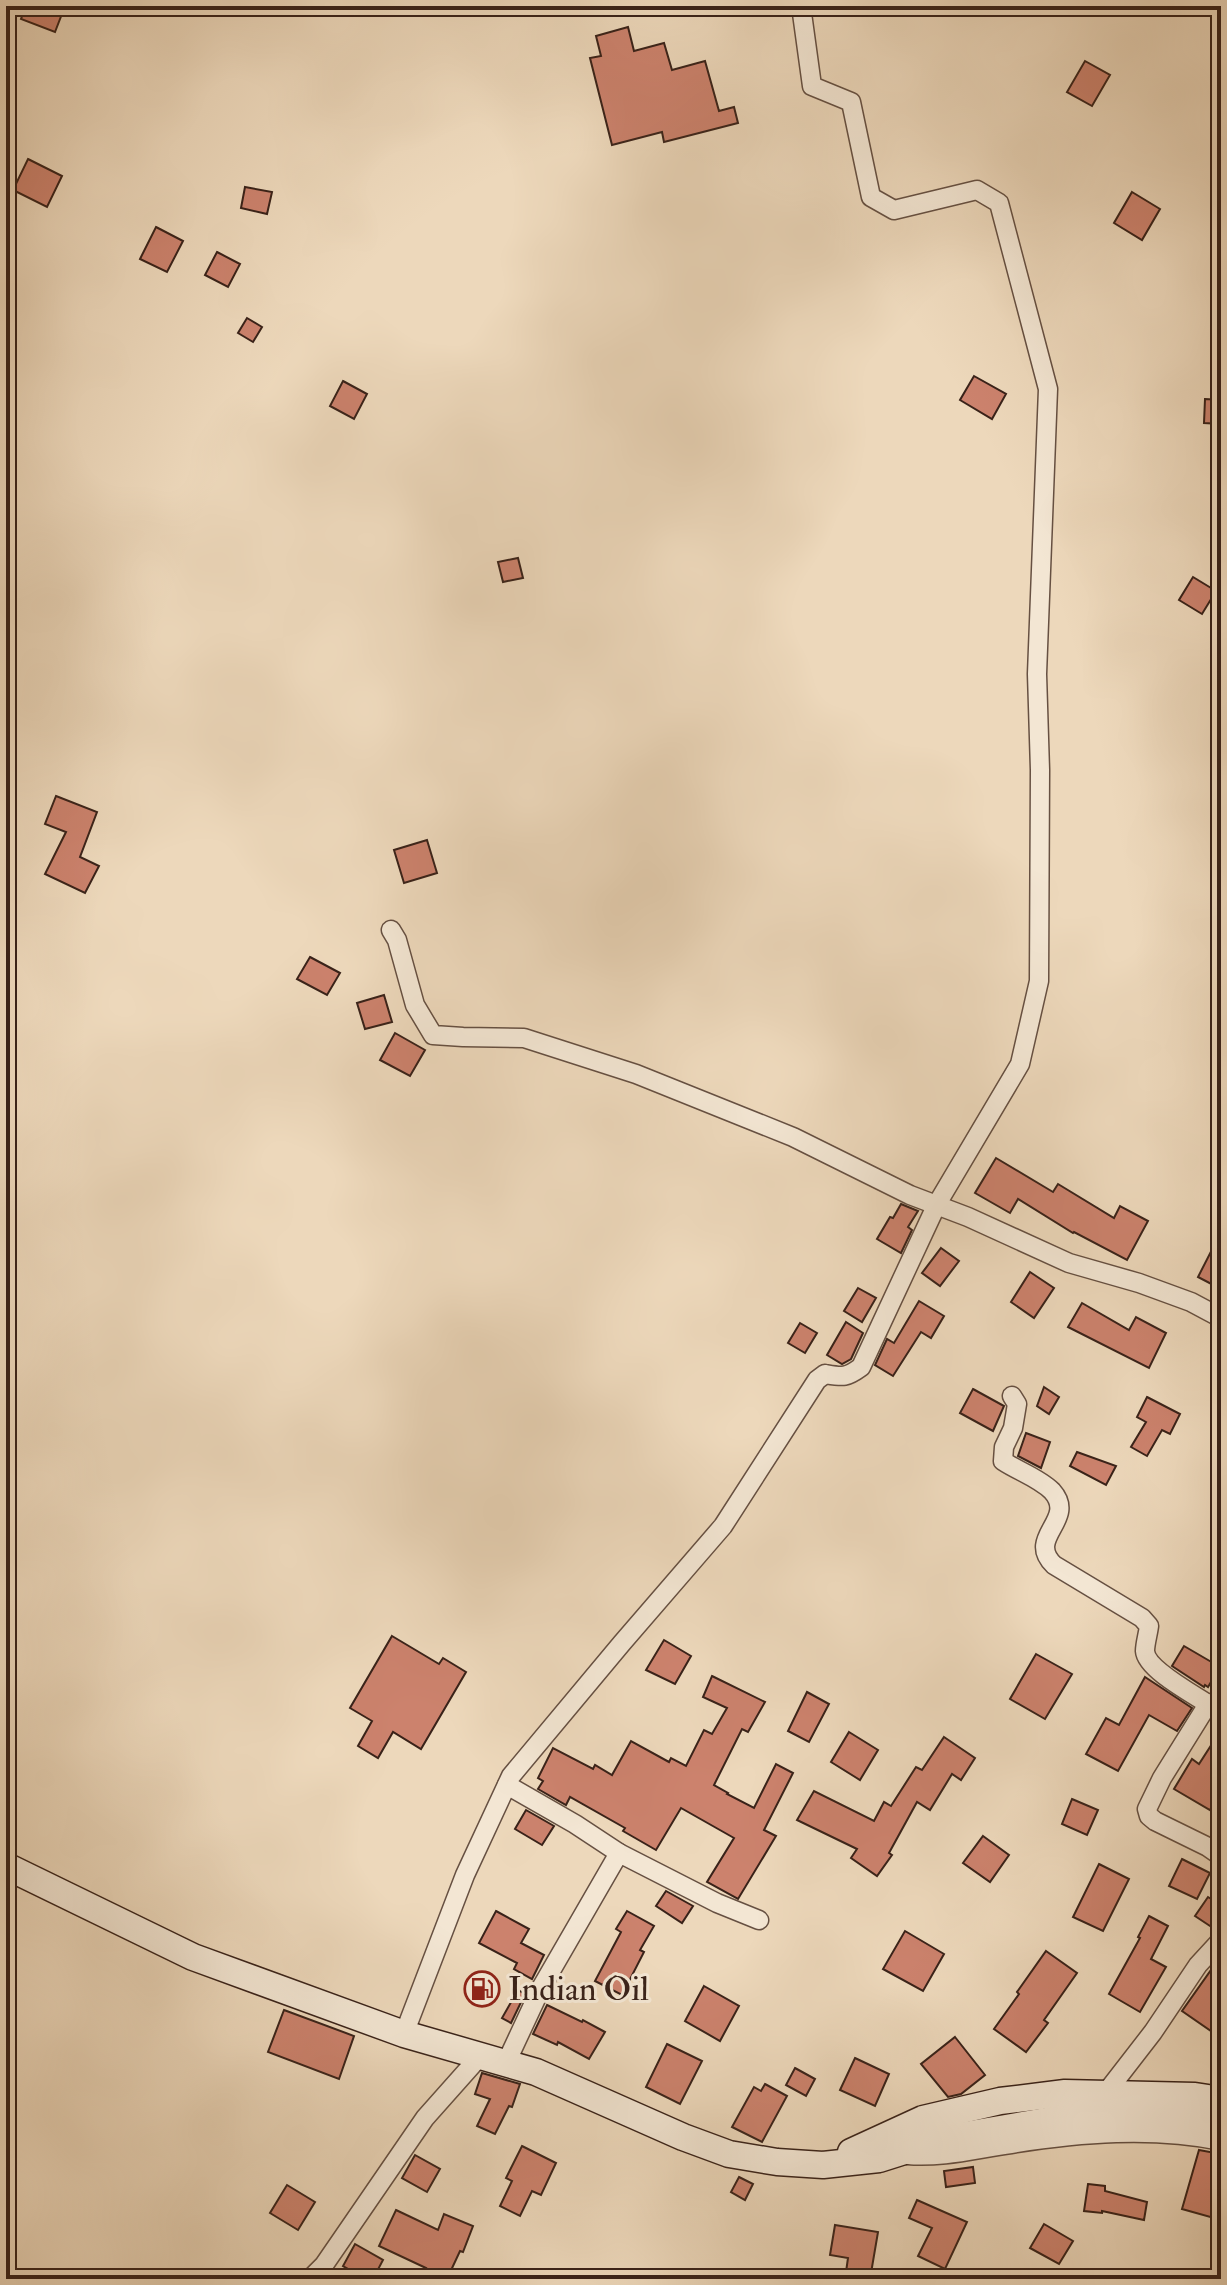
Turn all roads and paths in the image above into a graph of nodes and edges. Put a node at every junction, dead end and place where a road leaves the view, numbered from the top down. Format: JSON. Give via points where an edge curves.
{"nodes":[{"id":1,"x":801,"y":6,"type":"edge"},
{"id":2,"x":391,"y":930,"type":"dead end"},
{"id":3,"x":937,"y":1204,"type":"junction"},
{"id":4,"x":1221,"y":1318,"type":"edge"},
{"id":5,"x":1012,"y":1396,"type":"dead end"},
{"id":6,"x":1214,"y":1702,"type":"edge"},
{"id":7,"x":507,"y":1785,"type":"junction"},
{"id":8,"x":619,"y":1853,"type":"junction"},
{"id":9,"x":1221,"y":1856,"type":"edge"},
{"id":10,"x":6,"y":1866,"type":"edge"},
{"id":11,"x":759,"y":1920,"type":"dead end"},
{"id":12,"x":1221,"y":1940,"type":"edge"},
{"id":13,"x":404,"y":2034,"type":"junction"},
{"id":14,"x":481,"y":2055,"type":"junction"},
{"id":15,"x":506,"y":2063,"type":"junction"},
{"id":16,"x":1105,"y":2094,"type":"junction"},
{"id":17,"x":1221,"y":2100,"type":"edge"},
{"id":18,"x":1221,"y":2120,"type":"edge"},
{"id":19,"x":1221,"y":2141,"type":"edge"},
{"id":20,"x":892,"y":2154,"type":"junction"},
{"id":21,"x":823,"y":2165,"type":"junction"},
{"id":22,"x":310,"y":2279,"type":"edge"}],
"edges":[{"from":1,"to":3,"type":"street","via":[[812,86],[851,102],[871,197],[894,210],[977,190],[999,203],[1048,389],[1037,659],[1039,981],[1020,1064]]},
{"from":2,"to":3,"type":"street","via":[[415,1005],[433,1035],[524,1038],[636,1074],[793,1137]]},
{"from":3,"to":4,"type":"street","via":[[1069,1263],[1139,1283]]},
{"from":3,"to":7,"type":"street","via":[[861,1367],[842,1377],[825,1374],[817,1380],[723,1526]]},
{"from":5,"to":6,"type":"street","via":[[1017,1404],[1003,1461],[1044,1484],[1059,1503],[1044,1548],[1046,1557],[1142,1618],[1149,1626],[1149,1661]]},
{"from":6,"to":9,"type":"street","via":[[1147,1809],[1155,1821]]},
{"from":7,"to":8,"type":"street"},
{"from":7,"to":13,"type":"street","via":[[465,1875]]},
{"from":8,"to":11,"type":"street"},
{"from":8,"to":15,"type":"street","via":[[541,1988]]},
{"from":10,"to":13,"type":"main road","via":[[193,1957]]},
{"from":12,"to":16,"type":"street"},
{"from":13,"to":14,"type":"main road"},
{"from":14,"to":15,"type":"main road"},
{"from":14,"to":22,"type":"street","via":[[425,2118]]},
{"from":15,"to":21,"type":"main road","via":[[729,2154]]},
{"from":16,"to":17,"type":"main road"},
{"from":16,"to":21,"type":"main road","via":[[1000,2101],[923,2119]]},
{"from":18,"to":20,"type":"main road","via":[[1087,2114],[942,2139]]},
{"from":19,"to":20,"type":"street","via":[[1155,2133],[1083,2135],[932,2157]]},
{"from":20,"to":21,"type":"main road"}]}
